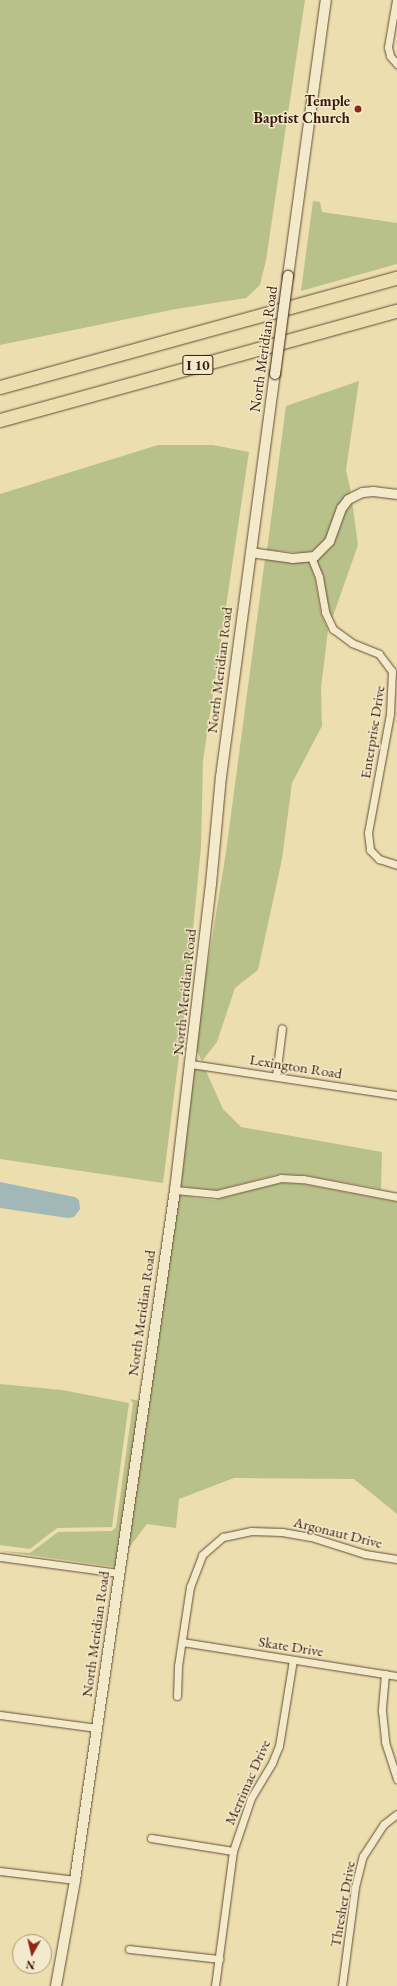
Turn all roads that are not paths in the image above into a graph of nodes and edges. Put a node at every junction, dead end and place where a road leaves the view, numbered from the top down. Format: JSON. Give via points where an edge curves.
{"nodes":[{"id":1,"x":326,"y":0,"type":"edge"},
{"id":2,"x":396,"y":0,"type":"edge"},
{"id":3,"x":397,"y":64,"type":"edge"},
{"id":4,"x":397,"y":278,"type":"edge"},
{"id":5,"x":397,"y":311,"type":"edge"},
{"id":6,"x":0,"y":387,"type":"edge"},
{"id":7,"x":0,"y":420,"type":"edge"},
{"id":8,"x":397,"y":494,"type":"edge"},
{"id":9,"x":250,"y":552,"type":"junction"},
{"id":10,"x":312,"y":557,"type":"junction"},
{"id":11,"x":397,"y":865,"type":"edge"},
{"id":12,"x":282,"y":1028,"type":"dead end"},
{"id":13,"x":191,"y":1064,"type":"junction"},
{"id":14,"x":276,"y":1076,"type":"junction"},
{"id":15,"x":397,"y":1095,"type":"edge"},
{"id":16,"x":174,"y":1190,"type":"junction"},
{"id":17,"x":397,"y":1197,"type":"edge"},
{"id":18,"x":0,"y":1557,"type":"edge"},
{"id":19,"x":397,"y":1559,"type":"edge"},
{"id":20,"x":118,"y":1573,"type":"junction"},
{"id":21,"x":182,"y":1642,"type":"junction"},
{"id":22,"x":293,"y":1660,"type":"junction"},
{"id":23,"x":385,"y":1674,"type":"junction"},
{"id":24,"x":397,"y":1676,"type":"edge"},
{"id":25,"x":177,"y":1696,"type":"dead end"},
{"id":26,"x":0,"y":1715,"type":"edge"},
{"id":27,"x":97,"y":1728,"type":"junction"},
{"id":28,"x":397,"y":1779,"type":"edge"},
{"id":29,"x":397,"y":1814,"type":"edge"},
{"id":30,"x":150,"y":1838,"type":"dead end"},
{"id":31,"x":233,"y":1851,"type":"junction"},
{"id":32,"x":0,"y":1870,"type":"edge"},
{"id":33,"x":75,"y":1880,"type":"junction"},
{"id":34,"x":129,"y":1950,"type":"dead end"},
{"id":35,"x":219,"y":1959,"type":"junction"},
{"id":36,"x":56,"y":1986,"type":"edge"},
{"id":37,"x":215,"y":1986,"type":"edge"},
{"id":38,"x":342,"y":1986,"type":"edge"}],
"edges":[{"from":1,"to":9,"type":"main road","name":"North Meridian Road","bridge":true},
{"from":2,"to":3,"type":"street","via":[[388,47],[390,56]]},
{"from":4,"to":6,"type":"highway","number":"I 10"},
{"from":5,"to":7,"type":"highway","number":"I 10"},
{"from":8,"to":10,"type":"street","via":[[362,492],[348,499],[341,508],[329,541]]},
{"from":9,"to":10,"type":"street","via":[[292,558]]},
{"from":9,"to":13,"type":"main road","name":"North Meridian Road","via":[[221,777]]},
{"from":10,"to":11,"type":"street","name":"Enterprise Drive","via":[[319,576],[325,612],[333,629],[352,643],[379,654],[392,671],[390,714],[368,833],[370,850],[379,858]]},
{"from":12,"to":14,"type":"street"},
{"from":13,"to":14,"type":"street","name":"Lexington Road"},
{"from":13,"to":16,"type":"main road","name":"North Meridian Road"},
{"from":14,"to":15,"type":"street","name":"Lexington Road"},
{"from":16,"to":17,"type":"street","via":[[217,1194],[281,1178],[303,1179]]},
{"from":16,"to":20,"type":"main road","name":"North Meridian Road"},
{"from":18,"to":20,"type":"street"},
{"from":19,"to":21,"type":"street","name":"Argonaut Drive","via":[[365,1554],[311,1537],[282,1532],[251,1531],[223,1537],[202,1555],[193,1578]]},
{"from":20,"to":27,"type":"main road","name":"North Meridian Road"},
{"from":21,"to":22,"type":"street","name":"Skate Drive"},
{"from":21,"to":25,"type":"street","name":"Argonaut Drive"},
{"from":22,"to":23,"type":"street","name":"Skate Drive"},
{"from":22,"to":31,"type":"street","name":"Merrimac Drive","via":[[279,1746],[251,1798]]},
{"from":23,"to":24,"type":"street","name":"Skate Drive"},
{"from":23,"to":28,"type":"street","via":[[382,1711],[385,1742]]},
{"from":26,"to":27,"type":"street"},
{"from":27,"to":33,"type":"main road","name":"North Meridian Road"},
{"from":29,"to":38,"type":"street","name":"Thresher Drive","via":[[384,1824],[368,1845],[361,1862],[355,1887]]},
{"from":30,"to":31,"type":"street"},
{"from":31,"to":35,"type":"street","name":"Merrimac Drive"},
{"from":32,"to":33,"type":"street"},
{"from":33,"to":36,"type":"main road","name":"North Meridian Road"},
{"from":34,"to":35,"type":"street"},
{"from":35,"to":37,"type":"street","name":"Merrimac Drive"}]}
